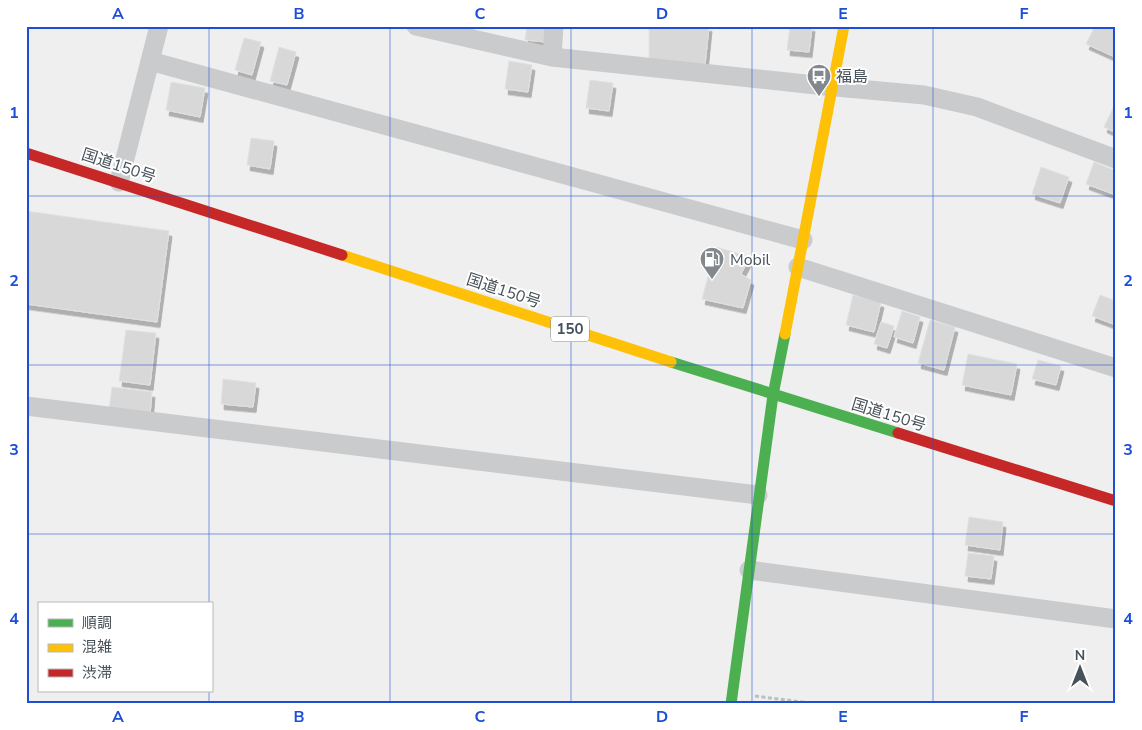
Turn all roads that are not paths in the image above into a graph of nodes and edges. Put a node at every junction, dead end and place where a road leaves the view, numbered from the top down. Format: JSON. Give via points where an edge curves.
{"nodes":[{"id":1,"x":159,"y":26,"type":"edge"},
{"id":2,"x":416,"y":26,"type":"edge"},
{"id":3,"x":554,"y":26,"type":"edge"},
{"id":4,"x":844,"y":26,"type":"edge"},
{"id":5,"x":552,"y":57,"type":"junction"},
{"id":6,"x":150,"y":61,"type":"junction"},
{"id":7,"x":832,"y":86,"type":"junction"},
{"id":8,"x":26,"y":153,"type":"edge"},
{"id":9,"x":1116,"y":159,"type":"edge"},
{"id":10,"x":119,"y":182,"type":"junction"},
{"id":11,"x":803,"y":240,"type":"junction"},
{"id":12,"x":798,"y":267,"type":"junction"},
{"id":13,"x":1116,"y":368,"type":"edge"},
{"id":14,"x":773,"y":395,"type":"junction"},
{"id":15,"x":26,"y":406,"type":"edge"},
{"id":16,"x":758,"y":495,"type":"junction"},
{"id":17,"x":1116,"y":500,"type":"edge"},
{"id":18,"x":748,"y":570,"type":"junction"},
{"id":19,"x":1116,"y":619,"type":"edge"},
{"id":20,"x":731,"y":698,"type":"edge"}],
"edges":[{"from":1,"to":6,"type":"street"},
{"from":2,"to":5,"type":"street"},
{"from":3,"to":5,"type":"street"},
{"from":4,"to":7,"type":"main road"},
{"from":5,"to":7,"type":"street"},
{"from":6,"to":10,"type":"street"},
{"from":6,"to":11,"type":"street"},
{"from":7,"to":9,"type":"street","via":[[924,95],[978,107]]},
{"from":7,"to":11,"type":"main road"},
{"from":8,"to":10,"type":"main road","name":"国道150号","number":"150"},
{"from":10,"to":14,"type":"main road","name":"国道150号","number":"150"},
{"from":11,"to":12,"type":"main road"},
{"from":12,"to":13,"type":"street"},
{"from":12,"to":14,"type":"main road"},
{"from":14,"to":16,"type":"main road"},
{"from":14,"to":17,"type":"main road","name":"国道150号","number":"150"},
{"from":15,"to":16,"type":"street"},
{"from":16,"to":18,"type":"main road"},
{"from":18,"to":19,"type":"street"},
{"from":18,"to":20,"type":"main road"}]}
